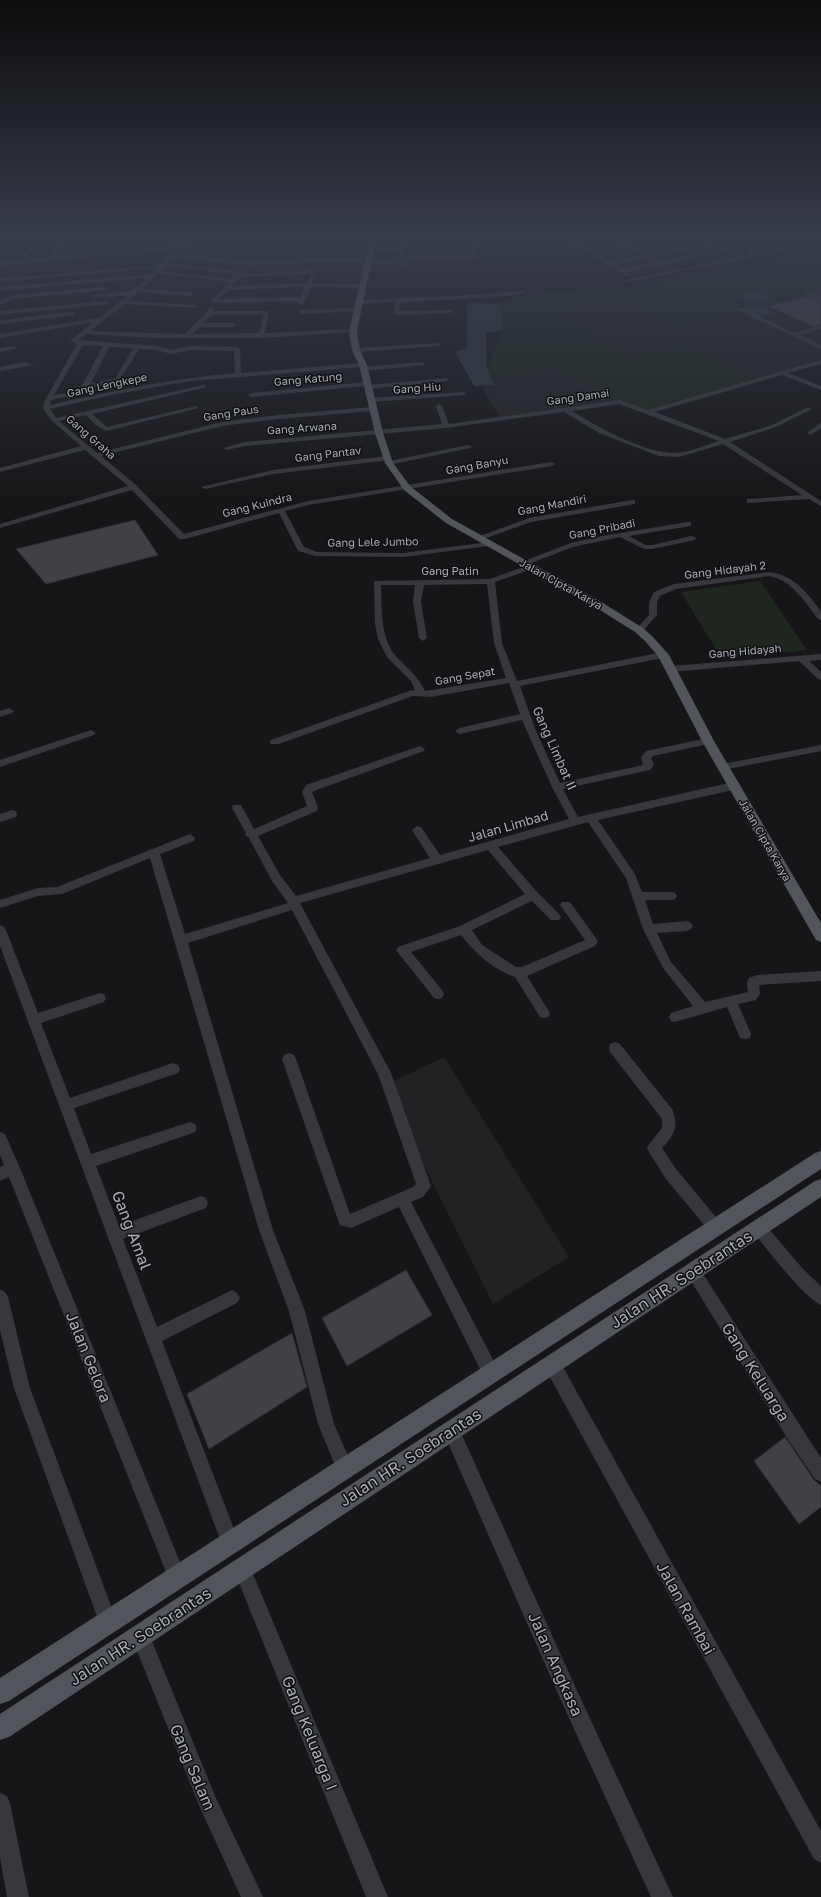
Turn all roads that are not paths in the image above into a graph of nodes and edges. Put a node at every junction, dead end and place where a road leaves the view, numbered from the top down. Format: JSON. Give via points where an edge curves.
{"nodes":[{"id":1,"x":77,"y":324,"type":"edge"},
{"id":2,"x":95,"y":324,"type":"edge"},
{"id":3,"x":264,"y":324,"type":"edge"},
{"id":4,"x":354,"y":324,"type":"edge"},
{"id":5,"x":770,"y":324,"type":"edge"},
{"id":6,"x":198,"y":325,"type":"joint"},
{"id":7,"x":233,"y":325,"type":"joint"},
{"id":8,"x":821,"y":327,"type":"edge"},
{"id":9,"x":353,"y":331,"type":"junction"},
{"id":10,"x":84,"y":332,"type":"junction"},
{"id":11,"x":794,"y":335,"type":"junction"},
{"id":12,"x":0,"y":336,"type":"edge"},
{"id":13,"x":187,"y":336,"type":"junction"},
{"id":14,"x":229,"y":336,"type":"junction"},
{"id":15,"x":261,"y":336,"type":"junction"},
{"id":16,"x":82,"y":343,"type":"junction"},
{"id":17,"x":107,"y":345,"type":"junction"},
{"id":18,"x":437,"y":345,"type":"dead end"},
{"id":19,"x":137,"y":347,"type":"junction"},
{"id":20,"x":14,"y":348,"type":"dead end"},
{"id":21,"x":820,"y":349,"type":"edge"},
{"id":22,"x":0,"y":350,"type":"edge"},
{"id":23,"x":356,"y":350,"type":"junction"},
{"id":24,"x":821,"y":362,"type":"edge"},
{"id":25,"x":422,"y":364,"type":"dead end"},
{"id":26,"x":32,"y":365,"type":"dead end"},
{"id":27,"x":363,"y":367,"type":"junction"},
{"id":28,"x":0,"y":369,"type":"edge"},
{"id":29,"x":781,"y":373,"type":"junction"},
{"id":30,"x":238,"y":375,"type":"junction"},
{"id":31,"x":200,"y":378,"type":"junction"},
{"id":32,"x":446,"y":380,"type":"dead end"},
{"id":33,"x":367,"y":385,"type":"junction"},
{"id":34,"x":86,"y":386,"type":"junction"},
{"id":35,"x":821,"y":388,"type":"edge"},
{"id":36,"x":464,"y":394,"type":"dead end"},
{"id":37,"x":251,"y":395,"type":"dead end"},
{"id":38,"x":50,"y":398,"type":"junction"},
{"id":39,"x":371,"y":400,"type":"junction"},
{"id":40,"x":439,"y":406,"type":"dead end"},
{"id":41,"x":46,"y":408,"type":"junction"},
{"id":42,"x":196,"y":408,"type":"dead end"},
{"id":43,"x":372,"y":409,"type":"junction"},
{"id":44,"x":808,"y":409,"type":"dead end"},
{"id":45,"x":566,"y":410,"type":"junction"},
{"id":46,"x":648,"y":412,"type":"junction"},
{"id":47,"x":90,"y":416,"type":"junction"},
{"id":48,"x":54,"y":420,"type":"junction"},
{"id":49,"x":821,"y":425,"type":"edge"},
{"id":50,"x":446,"y":426,"type":"junction"},
{"id":51,"x":379,"y":433,"type":"junction"},
{"id":52,"x":810,"y":433,"type":"dead end"},
{"id":53,"x":725,"y":442,"type":"junction"},
{"id":54,"x":86,"y":447,"type":"junction"},
{"id":55,"x":468,"y":447,"type":"dead end"},
{"id":56,"x":227,"y":448,"type":"dead end"},
{"id":57,"x":96,"y":456,"type":"junction"},
{"id":58,"x":388,"y":461,"type":"junction"},
{"id":59,"x":551,"y":464,"type":"dead end"},
{"id":60,"x":0,"y":470,"type":"edge"},
{"id":61,"x":133,"y":487,"type":"junction"},
{"id":62,"x":205,"y":487,"type":"dead end"},
{"id":63,"x":406,"y":488,"type":"junction"},
{"id":64,"x":810,"y":497,"type":"junction"},
{"id":65,"x":750,"y":501,"type":"dead end"},
{"id":66,"x":632,"y":502,"type":"dead end"},
{"id":67,"x":821,"y":504,"type":"edge"},
{"id":68,"x":281,"y":510,"type":"junction"},
{"id":69,"x":688,"y":524,"type":"dead end"},
{"id":70,"x":0,"y":526,"type":"edge"},
{"id":71,"x":622,"y":535,"type":"junction"},
{"id":72,"x":478,"y":538,"type":"junction"},
{"id":73,"x":692,"y":538,"type":"dead end"},
{"id":74,"x":489,"y":544,"type":"junction"},
{"id":75,"x":526,"y":565,"type":"junction"},
{"id":76,"x":491,"y":581,"type":"junction"},
{"id":77,"x":420,"y":582,"type":"junction"},
{"id":78,"x":821,"y":617,"type":"edge"},
{"id":79,"x":639,"y":630,"type":"junction"},
{"id":80,"x":423,"y":638,"type":"dead end"},
{"id":81,"x":663,"y":655,"type":"junction"},
{"id":82,"x":821,"y":657,"type":"edge"},
{"id":83,"x":801,"y":658,"type":"junction"},
{"id":84,"x":671,"y":669,"type":"junction"},
{"id":85,"x":821,"y":677,"type":"edge"},
{"id":86,"x":513,"y":682,"type":"junction"},
{"id":87,"x":422,"y":694,"type":"junction"},
{"id":88,"x":525,"y":716,"type":"junction"},
{"id":89,"x":460,"y":731,"type":"dead end"},
{"id":90,"x":91,"y":733,"type":"dead end"},
{"id":91,"x":708,"y":741,"type":"junction"},
{"id":92,"x":275,"y":742,"type":"dead end"},
{"id":93,"x":420,"y":748,"type":"dead end"},
{"id":94,"x":821,"y":748,"type":"edge"},
{"id":95,"x":0,"y":764,"type":"edge"},
{"id":96,"x":723,"y":767,"type":"junction"},
{"id":97,"x":733,"y":786,"type":"junction"},
{"id":98,"x":557,"y":787,"type":"junction"},
{"id":99,"x":237,"y":808,"type":"dead end"},
{"id":100,"x":12,"y":814,"type":"dead end"},
{"id":101,"x":0,"y":818,"type":"edge"},
{"id":102,"x":591,"y":818,"type":"junction"},
{"id":103,"x":575,"y":821,"type":"junction"},
{"id":104,"x":416,"y":830,"type":"dead end"},
{"id":105,"x":250,"y":835,"type":"junction"},
{"id":106,"x":190,"y":838,"type":"dead end"},
{"id":107,"x":490,"y":845,"type":"junction"},
{"id":108,"x":154,"y":852,"type":"junction"},
{"id":109,"x":438,"y":861,"type":"junction"},
{"id":110,"x":533,"y":895,"type":"junction"},
{"id":111,"x":638,"y":896,"type":"junction"},
{"id":112,"x":671,"y":896,"type":"dead end"},
{"id":113,"x":294,"y":903,"type":"junction"},
{"id":114,"x":0,"y":904,"type":"edge"},
{"id":115,"x":566,"y":905,"type":"dead end"},
{"id":116,"x":555,"y":917,"type":"dead end"},
{"id":117,"x":688,"y":926,"type":"dead end"},
{"id":118,"x":464,"y":929,"type":"junction"},
{"id":119,"x":649,"y":929,"type":"junction"},
{"id":120,"x":0,"y":930,"type":"edge"},
{"id":121,"x":820,"y":935,"type":"edge"},
{"id":122,"x":181,"y":940,"type":"junction"},
{"id":123,"x":519,"y":973,"type":"junction"},
{"id":124,"x":821,"y":976,"type":"edge"},
{"id":125,"x":438,"y":994,"type":"dead end"},
{"id":126,"x":100,"y":998,"type":"dead end"},
{"id":127,"x":731,"y":1002,"type":"junction"},
{"id":128,"x":702,"y":1008,"type":"junction"},
{"id":129,"x":544,"y":1013,"type":"dead end"},
{"id":130,"x":675,"y":1017,"type":"dead end"},
{"id":131,"x":34,"y":1020,"type":"junction"},
{"id":132,"x":745,"y":1034,"type":"dead end"},
{"id":133,"x":615,"y":1048,"type":"dead end"},
{"id":134,"x":289,"y":1059,"type":"dead end"},
{"id":135,"x":173,"y":1069,"type":"dead end"},
{"id":136,"x":66,"y":1105,"type":"junction"},
{"id":137,"x":190,"y":1128,"type":"dead end"},
{"id":138,"x":0,"y":1138,"type":"edge"},
{"id":139,"x":821,"y":1159,"type":"edge"},
{"id":140,"x":87,"y":1162,"type":"junction"},
{"id":141,"x":6,"y":1170,"type":"edge"},
{"id":142,"x":821,"y":1187,"type":"edge"},
{"id":143,"x":402,"y":1199,"type":"junction"},
{"id":144,"x":201,"y":1203,"type":"dead end"},
{"id":145,"x":719,"y":1224,"type":"junction"},
{"id":146,"x":759,"y":1228,"type":"junction"},
{"id":147,"x":114,"y":1235,"type":"junction"},
{"id":148,"x":740,"y":1240,"type":"junction"},
{"id":149,"x":693,"y":1271,"type":"junction"},
{"id":150,"x":0,"y":1297,"type":"edge"},
{"id":151,"x":821,"y":1297,"type":"edge"},
{"id":152,"x":232,"y":1298,"type":"dead end"},
{"id":153,"x":153,"y":1337,"type":"junction"},
{"id":154,"x":552,"y":1364,"type":"junction"},
{"id":155,"x":491,"y":1373,"type":"junction"},
{"id":156,"x":451,"y":1430,"type":"junction"},
{"id":157,"x":345,"y":1469,"type":"junction"},
{"id":158,"x":821,"y":1472,"type":"edge"},
{"id":159,"x":230,"y":1542,"type":"junction"},
{"id":160,"x":242,"y":1568,"type":"junction"},
{"id":161,"x":177,"y":1577,"type":"junction"},
{"id":162,"x":108,"y":1622,"type":"junction"},
{"id":163,"x":140,"y":1636,"type":"junction"},
{"id":164,"x":0,"y":1692,"type":"edge"},
{"id":165,"x":0,"y":1728,"type":"edge"},
{"id":166,"x":0,"y":1803,"type":"edge"},
{"id":167,"x":821,"y":1852,"type":"edge"},
{"id":168,"x":18,"y":1897,"type":"edge"},
{"id":169,"x":252,"y":1897,"type":"edge"},
{"id":170,"x":377,"y":1897,"type":"edge"},
{"id":171,"x":662,"y":1897,"type":"edge"}],
"edges":[{"from":1,"to":12,"type":"street"},
{"from":2,"to":10,"type":"street"},
{"from":3,"to":15,"type":"street"},
{"from":4,"to":9,"type":"main road","name":"Jalan Cipta Karya"},
{"from":5,"to":11,"type":"street"},
{"from":6,"to":7,"type":"street"},
{"from":6,"to":13,"type":"street"},
{"from":7,"to":14,"type":"street"},
{"from":8,"to":11,"type":"street"},
{"from":9,"to":15,"type":"street"},
{"from":9,"to":23,"type":"main road","name":"Jalan Cipta Karya"},
{"from":10,"to":13,"type":"street"},
{"from":10,"to":16,"type":"street","via":[[73,341]]},
{"from":11,"to":21,"type":"street"},
{"from":13,"to":14,"type":"street"},
{"from":14,"to":15,"type":"street"},
{"from":16,"to":17,"type":"street"},
{"from":16,"to":38,"type":"street"},
{"from":17,"to":19,"type":"street"},
{"from":17,"to":34,"type":"street"},
{"from":18,"to":23,"type":"street"},
{"from":19,"to":30,"type":"street","via":[[171,352],[191,348],[237,349]]},
{"from":19,"to":34,"type":"street","via":[[117,380]]},
{"from":20,"to":22,"type":"street"},
{"from":23,"to":27,"type":"main road","name":"Jalan Cipta Karya"},
{"from":24,"to":29,"type":"street"},
{"from":25,"to":27,"type":"street","name":"Gang Lengkepe"},
{"from":26,"to":28,"type":"street"},
{"from":27,"to":30,"type":"street","name":"Gang Lengkepe"},
{"from":27,"to":33,"type":"main road","name":"Jalan Cipta Karya"},
{"from":29,"to":35,"type":"street"},
{"from":29,"to":46,"type":"street"},
{"from":30,"to":31,"type":"street","name":"Gang Lengkepe"},
{"from":31,"to":41,"type":"street","name":"Gang Lengkepe","via":[[116,392]]},
{"from":31,"to":47,"type":"street","via":[[206,392]]},
{"from":32,"to":33,"type":"street","name":"Gang Katung"},
{"from":33,"to":37,"type":"street","name":"Gang Katung"},
{"from":33,"to":39,"type":"main road","name":"Jalan Cipta Karya"},
{"from":34,"to":38,"type":"street","via":[[76,394]]},
{"from":36,"to":39,"type":"street","name":"Gang Hiu"},
{"from":38,"to":41,"type":"street"},
{"from":39,"to":43,"type":"main road","name":"Jalan Cipta Karya"},
{"from":40,"to":50,"type":"street"},
{"from":41,"to":48,"type":"street","name":"Gang Graha"},
{"from":42,"to":47,"type":"street","via":[[165,411],[106,429]]},
{"from":43,"to":51,"type":"main road","name":"Jalan Cipta Karya"},
{"from":43,"to":57,"type":"street","name":"Gang Paus","via":[[222,424]]},
{"from":44,"to":53,"type":"street","via":[[774,426]]},
{"from":45,"to":46,"type":"street","name":"Gang Damai","via":[[620,402]]},
{"from":45,"to":50,"type":"street","name":"Gang Damai"},
{"from":45,"to":53,"type":"street","via":[[601,432],[659,454],[679,455]]},
{"from":46,"to":53,"type":"street","name":"Gang Damai"},
{"from":47,"to":48,"type":"street"},
{"from":48,"to":54,"type":"street","name":"Gang Graha"},
{"from":49,"to":52,"type":"street"},
{"from":50,"to":51,"type":"street","name":"Gang Damai"},
{"from":51,"to":56,"type":"street","name":"Gang Arwana","via":[[245,444]]},
{"from":51,"to":58,"type":"main road","name":"Jalan Cipta Karya"},
{"from":53,"to":64,"type":"street","name":"Gang Damai"},
{"from":54,"to":57,"type":"street","name":"Gang Graha"},
{"from":54,"to":60,"type":"street"},
{"from":55,"to":58,"type":"street","name":"Gang Pantav"},
{"from":57,"to":61,"type":"street","name":"Gang Graha"},
{"from":58,"to":62,"type":"street","name":"Gang Pantav","via":[[273,472]]},
{"from":58,"to":63,"type":"main road","name":"Jalan Cipta Karya"},
{"from":59,"to":63,"type":"street","name":"Gang Banyu"},
{"from":61,"to":68,"type":"street","name":"Gang Kuindra","via":[[182,537]]},
{"from":61,"to":70,"type":"street"},
{"from":63,"to":68,"type":"street","name":"Gang Kuindra"},
{"from":63,"to":72,"type":"main road","name":"Jalan Cipta Karya","via":[[449,521]]},
{"from":64,"to":65,"type":"street"},
{"from":64,"to":67,"type":"street","name":"Gang Damai"},
{"from":66,"to":72,"type":"street","name":"Gang Mandiri","via":[[529,520]]},
{"from":68,"to":74,"type":"street","name":"Gang Lele Jumbo","via":[[302,549],[316,554],[403,555]]},
{"from":69,"to":71,"type":"street","name":"Gang Pribadi"},
{"from":71,"to":73,"type":"street","via":[[644,547]]},
{"from":71,"to":75,"type":"street","name":"Gang Pribadi","via":[[571,545]]},
{"from":72,"to":74,"type":"main road","name":"Jalan Cipta Karya"},
{"from":74,"to":75,"type":"main road","name":"Jalan Cipta Karya"},
{"from":75,"to":76,"type":"street","name":"Gang Patin"},
{"from":75,"to":79,"type":"main road","name":"Jalan Cipta Karya"},
{"from":76,"to":77,"type":"street","name":"Gang Patin"},
{"from":76,"to":86,"type":"street","name":"Gang Limbat II","via":[[498,643]]},
{"from":77,"to":80,"type":"street","via":[[417,602]]},
{"from":77,"to":87,"type":"street","name":"Gang Patin","via":[[377,583],[382,639],[390,655],[415,680]]},
{"from":78,"to":79,"type":"street","name":"Gang Hidayah 2","via":[[790,580],[778,574],[769,574],[674,587],[657,594],[653,602],[653,615]]},
{"from":79,"to":81,"type":"main road","name":"Jalan Cipta Karya"},
{"from":81,"to":84,"type":"main road","name":"Jalan Cipta Karya"},
{"from":81,"to":86,"type":"street","name":"Gang Sepat"},
{"from":82,"to":83,"type":"street","name":"Gang Hidayah"},
{"from":83,"to":84,"type":"street","name":"Gang Hidayah"},
{"from":83,"to":85,"type":"street"},
{"from":84,"to":91,"type":"main road","name":"Jalan Cipta Karya"},
{"from":86,"to":87,"type":"street","name":"Gang Sepat"},
{"from":86,"to":88,"type":"street","name":"Gang Limbat II"},
{"from":87,"to":92,"type":"street","name":"Gang Sepat","via":[[412,693]]},
{"from":88,"to":89,"type":"street"},
{"from":88,"to":98,"type":"street","name":"Gang Limbat II"},
{"from":90,"to":95,"type":"street"},
{"from":91,"to":96,"type":"main road","name":"Jalan Cipta Karya"},
{"from":91,"to":98,"type":"street","via":[[650,753],[646,757],[649,767],[646,768]]},
{"from":93,"to":105,"type":"street","via":[[310,788],[307,792],[313,808]]},
{"from":94,"to":96,"type":"street"},
{"from":96,"to":97,"type":"main road","name":"Jalan Cipta Karya"},
{"from":97,"to":102,"type":"street","name":"Jalan Limbad"},
{"from":97,"to":121,"type":"main road","name":"Jalan Cipta Karya"},
{"from":98,"to":103,"type":"street","name":"Gang Limbat II"},
{"from":99,"to":105,"type":"street"},
{"from":100,"to":101,"type":"street"},
{"from":102,"to":103,"type":"street","name":"Jalan Limbad"},
{"from":102,"to":111,"type":"street","via":[[631,877]]},
{"from":103,"to":107,"type":"street","name":"Jalan Limbad"},
{"from":104,"to":109,"type":"street"},
{"from":105,"to":113,"type":"street"},
{"from":106,"to":108,"type":"street"},
{"from":107,"to":109,"type":"street","name":"Jalan Limbad"},
{"from":107,"to":110,"type":"street"},
{"from":108,"to":114,"type":"street","via":[[58,891],[38,892]]},
{"from":108,"to":122,"type":"street"},
{"from":109,"to":113,"type":"street","name":"Jalan Limbad"},
{"from":110,"to":116,"type":"street"},
{"from":110,"to":118,"type":"street"},
{"from":111,"to":112,"type":"street"},
{"from":111,"to":119,"type":"street"},
{"from":113,"to":122,"type":"street","name":"Jalan Limbad"},
{"from":113,"to":143,"type":"street","via":[[384,1073],[424,1186],[418,1192]]},
{"from":115,"to":123,"type":"street","via":[[592,941]]},
{"from":117,"to":119,"type":"street"},
{"from":118,"to":123,"type":"street","via":[[478,948]]},
{"from":118,"to":125,"type":"street","via":[[402,950]]},
{"from":119,"to":128,"type":"street","via":[[667,965]]},
{"from":120,"to":131,"type":"street","name":"Gang Amal"},
{"from":122,"to":157,"type":"street","via":[[266,1230],[297,1311],[326,1424]]},
{"from":123,"to":129,"type":"street"},
{"from":124,"to":127,"type":"street","via":[[757,980],[753,982],[752,996]]},
{"from":126,"to":131,"type":"street"},
{"from":127,"to":128,"type":"street"},
{"from":127,"to":132,"type":"street"},
{"from":128,"to":130,"type":"street"},
{"from":131,"to":136,"type":"street","name":"Gang Amal"},
{"from":133,"to":145,"type":"street","via":[[667,1113],[671,1122],[670,1128],[654,1147],[671,1174]]},
{"from":134,"to":143,"type":"street","via":[[346,1220],[351,1221]]},
{"from":135,"to":136,"type":"street"},
{"from":136,"to":140,"type":"street","name":"Gang Amal"},
{"from":137,"to":140,"type":"street"},
{"from":138,"to":141,"type":"street","name":"Jalan Gelora"},
{"from":139,"to":145,"type":"main road","name":"Jalan HR. Soebrantas"},
{"from":140,"to":147,"type":"street","name":"Gang Amal"},
{"from":141,"to":161,"type":"street","name":"Jalan Gelora"},
{"from":142,"to":146,"type":"main road","name":"Jalan HR. Soebrantas"},
{"from":143,"to":155,"type":"street"},
{"from":144,"to":147,"type":"street"},
{"from":145,"to":148,"type":"main road"},
{"from":145,"to":155,"type":"main road","name":"Jalan HR. Soebrantas"},
{"from":146,"to":148,"type":"main road","name":"Jalan HR. Soebrantas"},
{"from":146,"to":151,"type":"street"},
{"from":147,"to":153,"type":"street","name":"Gang Amal"},
{"from":148,"to":149,"type":"main road","name":"Jalan HR. Soebrantas"},
{"from":149,"to":154,"type":"main road","name":"Jalan HR. Soebrantas"},
{"from":149,"to":158,"type":"street","name":"Gang Keluarga","via":[[795,1435]]},
{"from":150,"to":162,"type":"street","via":[[22,1388]]},
{"from":152,"to":153,"type":"street"},
{"from":153,"to":159,"type":"street","name":"Gang Amal"},
{"from":154,"to":156,"type":"main road","name":"Jalan HR. Soebrantas"},
{"from":154,"to":167,"type":"street","name":"Jalan Rambai"},
{"from":155,"to":157,"type":"main road","name":"Jalan HR. Soebrantas"},
{"from":156,"to":160,"type":"main road","name":"Jalan HR. Soebrantas"},
{"from":156,"to":171,"type":"street","name":"Jalan Angkasa"},
{"from":157,"to":159,"type":"main road","name":"Jalan HR. Soebrantas"},
{"from":159,"to":161,"type":"main road","name":"Jalan HR. Soebrantas"},
{"from":160,"to":163,"type":"main road","name":"Jalan HR. Soebrantas"},
{"from":160,"to":170,"type":"street","name":"Gang Keluarga I"},
{"from":161,"to":162,"type":"main road","name":"Jalan HR. Soebrantas"},
{"from":162,"to":164,"type":"main road","name":"Jalan HR. Soebrantas"},
{"from":163,"to":165,"type":"main road","name":"Jalan HR. Soebrantas"},
{"from":163,"to":169,"type":"street","name":"Gang Salam","via":[[208,1803]]},
{"from":166,"to":168,"type":"street"}]}
